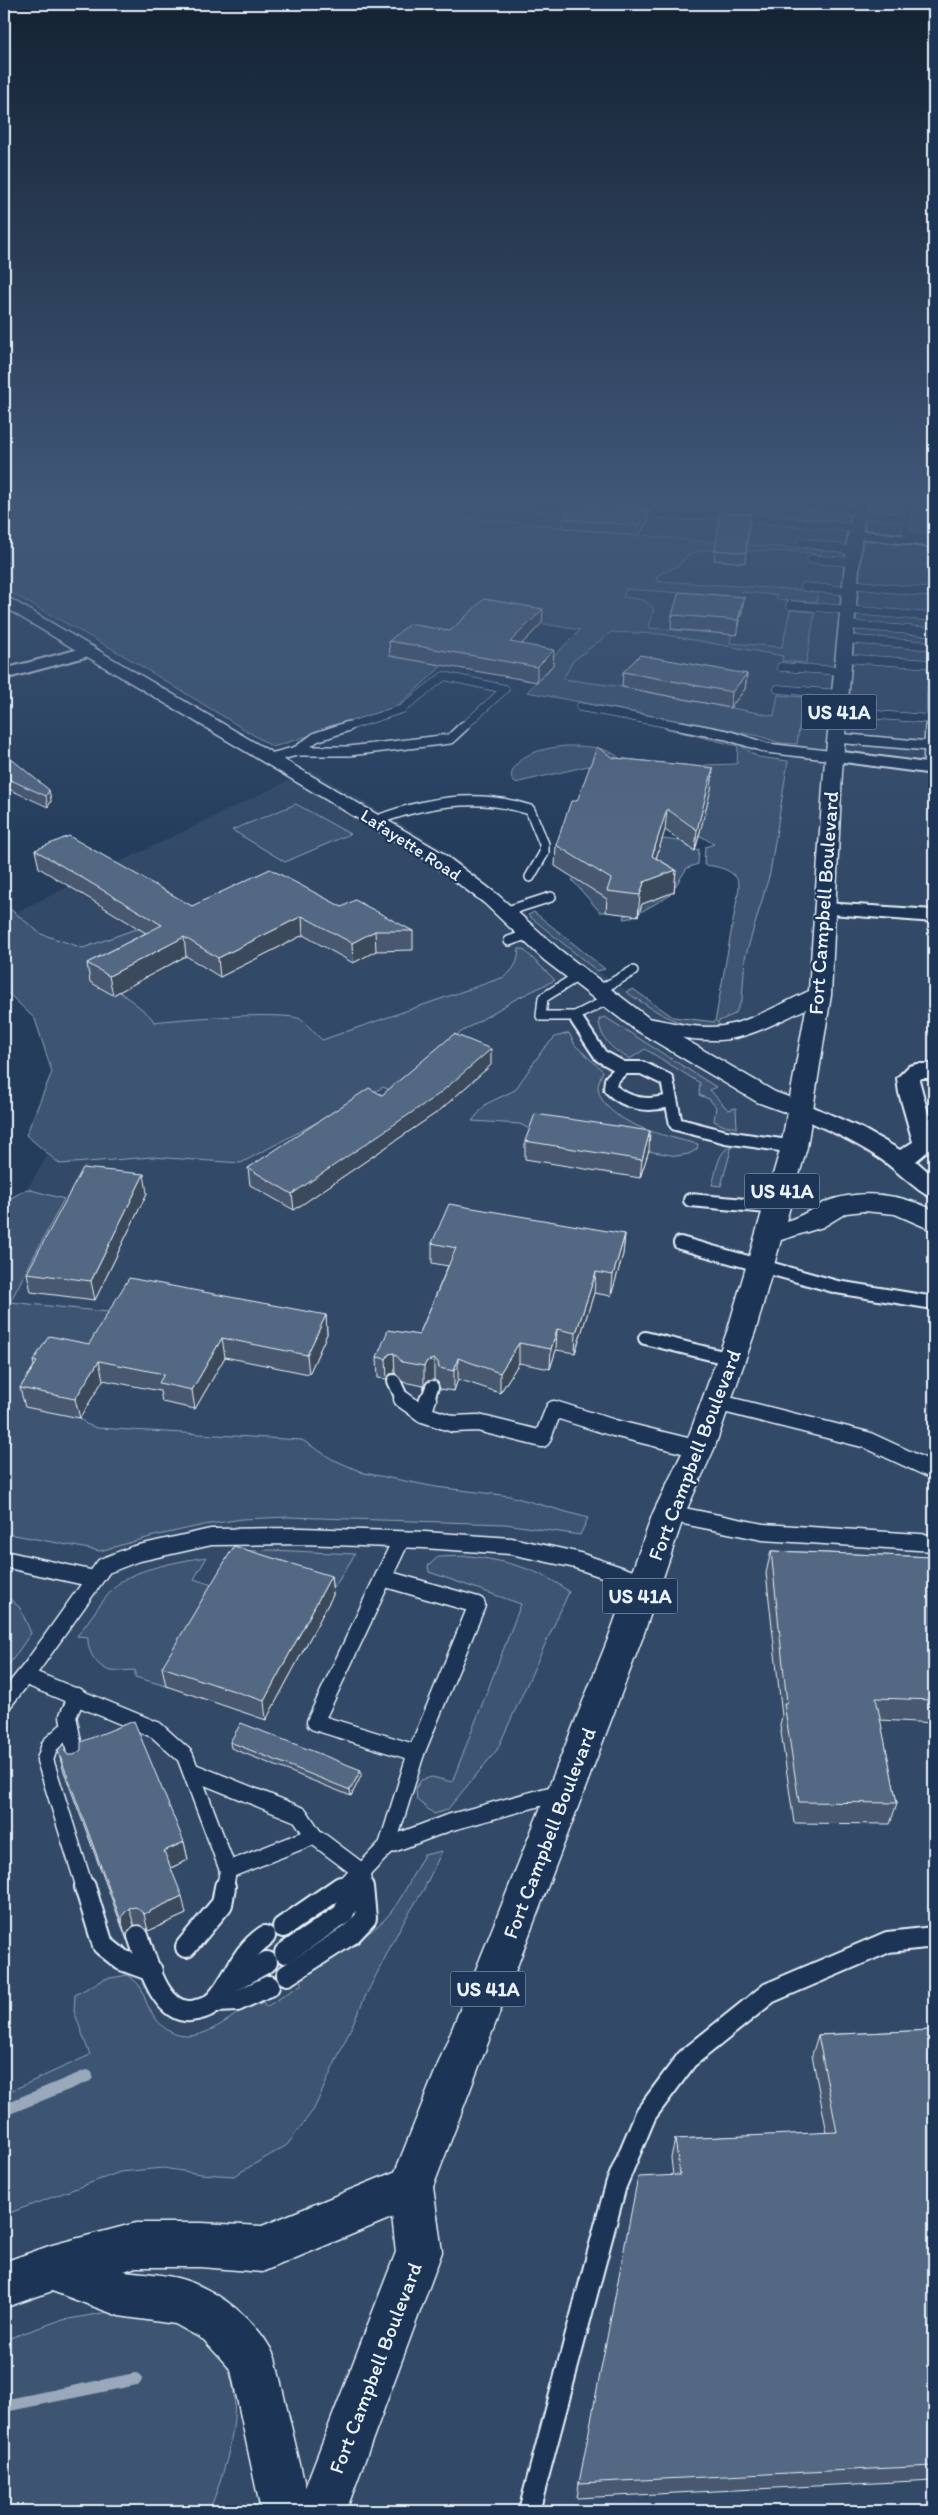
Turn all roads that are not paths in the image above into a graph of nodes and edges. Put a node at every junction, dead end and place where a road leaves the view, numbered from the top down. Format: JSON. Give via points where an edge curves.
{"nodes":[{"id":1,"x":30,"y":615,"type":"edge"},
{"id":2,"x":818,"y":615,"type":"edge"},
{"id":3,"x":848,"y":615,"type":"edge"},
{"id":4,"x":934,"y":617,"type":"edge"},
{"id":5,"x":847,"y":625,"type":"junction"},
{"id":6,"x":934,"y":632,"type":"edge"},
{"id":7,"x":934,"y":638,"type":"edge"},
{"id":8,"x":91,"y":651,"type":"junction"},
{"id":9,"x":934,"y":651,"type":"edge"},
{"id":10,"x":932,"y":664,"type":"junction"},
{"id":11,"x":843,"y":665,"type":"junction"},
{"id":12,"x":781,"y":667,"type":"dead end"},
{"id":13,"x":4,"y":674,"type":"edge"},
{"id":14,"x":778,"y":689,"type":"dead end"},
{"id":15,"x":839,"y":703,"type":"junction"},
{"id":16,"x":580,"y":707,"type":"dead end"},
{"id":17,"x":930,"y":719,"type":"junction"},
{"id":18,"x":929,"y":746,"type":"junction"},
{"id":19,"x":836,"y":747,"type":"junction"},
{"id":20,"x":297,"y":751,"type":"junction"},
{"id":21,"x":270,"y":758,"type":"junction"},
{"id":22,"x":931,"y":768,"type":"edge"},
{"id":23,"x":375,"y":821,"type":"junction"},
{"id":24,"x":530,"y":877,"type":"dead end"},
{"id":25,"x":551,"y":897,"type":"dead end"},
{"id":26,"x":825,"y":909,"type":"junction"},
{"id":27,"x":504,"y":912,"type":"junction"},
{"id":28,"x":934,"y":916,"type":"edge"},
{"id":29,"x":529,"y":934,"type":"junction"},
{"id":30,"x":509,"y":941,"type":"dead end"},
{"id":31,"x":633,"y":971,"type":"dead end"},
{"id":32,"x":578,"y":976,"type":"junction"},
{"id":33,"x":820,"y":994,"type":"junction"},
{"id":34,"x":604,"y":995,"type":"junction"},
{"id":35,"x":575,"y":1016,"type":"junction"},
{"id":36,"x":642,"y":1024,"type":"junction"},
{"id":37,"x":623,"y":1068,"type":"junction"},
{"id":38,"x":934,"y":1071,"type":"edge"},
{"id":39,"x":670,"y":1101,"type":"junction"},
{"id":40,"x":801,"y":1110,"type":"junction"},
{"id":41,"x":794,"y":1147,"type":"junction"},
{"id":42,"x":901,"y":1160,"type":"junction"},
{"id":43,"x":934,"y":1190,"type":"edge"},
{"id":44,"x":690,"y":1200,"type":"dead end"},
{"id":45,"x":773,"y":1221,"type":"junction"},
{"id":46,"x":934,"y":1222,"type":"edge"},
{"id":47,"x":680,"y":1243,"type":"dead end"},
{"id":48,"x":760,"y":1265,"type":"junction"},
{"id":49,"x":934,"y":1303,"type":"edge"},
{"id":50,"x":644,"y":1338,"type":"dead end"},
{"id":51,"x":731,"y":1359,"type":"junction"},
{"id":52,"x":394,"y":1381,"type":"dead end"},
{"id":53,"x":432,"y":1387,"type":"dead end"},
{"id":54,"x":716,"y":1402,"type":"junction"},
{"id":55,"x":423,"y":1414,"type":"junction"},
{"id":56,"x":699,"y":1449,"type":"junction"},
{"id":57,"x":934,"y":1471,"type":"edge"},
{"id":58,"x":669,"y":1513,"type":"junction"},
{"id":59,"x":401,"y":1540,"type":"junction"},
{"id":60,"x":934,"y":1542,"type":"edge"},
{"id":61,"x":4,"y":1559,"type":"edge"},
{"id":62,"x":383,"y":1578,"type":"junction"},
{"id":63,"x":94,"y":1579,"type":"junction"},
{"id":64,"x":644,"y":1583,"type":"junction"},
{"id":65,"x":25,"y":1676,"type":"junction"},
{"id":66,"x":77,"y":1696,"type":"junction"},
{"id":67,"x":4,"y":1702,"type":"edge"},
{"id":68,"x":70,"y":1727,"type":"junction"},
{"id":69,"x":416,"y":1753,"type":"junction"},
{"id":70,"x":77,"y":1764,"type":"edge"},
{"id":71,"x":191,"y":1771,"type":"junction"},
{"id":72,"x":566,"y":1791,"type":"junction"},
{"id":73,"x":314,"y":1836,"type":"junction"},
{"id":74,"x":387,"y":1846,"type":"junction"},
{"id":75,"x":228,"y":1870,"type":"junction"},
{"id":76,"x":362,"y":1872,"type":"junction"},
{"id":77,"x":283,"y":1927,"type":"dead end"},
{"id":78,"x":138,"y":1936,"type":"dead end"},
{"id":79,"x":265,"y":1936,"type":"dead end"},
{"id":80,"x":934,"y":1937,"type":"edge"},
{"id":81,"x":186,"y":1947,"type":"dead end"},
{"id":82,"x":285,"y":1953,"type":"dead end"},
{"id":83,"x":268,"y":1962,"type":"dead end"},
{"id":84,"x":152,"y":1971,"type":"junction"},
{"id":85,"x":287,"y":1975,"type":"dead end"},
{"id":86,"x":228,"y":1984,"type":"junction"},
{"id":87,"x":269,"y":1986,"type":"dead end"},
{"id":88,"x":216,"y":2002,"type":"junction"},
{"id":89,"x":411,"y":2187,"type":"junction"},
{"id":90,"x":52,"y":2268,"type":"junction"},
{"id":91,"x":4,"y":2285,"type":"edge"},
{"id":92,"x":286,"y":2511,"type":"edge"},
{"id":93,"x":321,"y":2511,"type":"edge"},
{"id":94,"x":529,"y":2511,"type":"edge"}],
"edges":[{"from":1,"to":8,"type":"main road","name":"Lafayette Road"},
{"from":2,"to":5,"type":"lane"},
{"from":3,"to":5,"type":"main road","name":"Fort Campbell Boulevard","number":"US 41A"},
{"from":4,"to":5,"type":"lane"},
{"from":5,"to":6,"type":"lane"},
{"from":5,"to":9,"type":"lane"},
{"from":5,"to":11,"type":"main road","name":"Fort Campbell Boulevard","number":"US 41A"},
{"from":7,"to":9,"type":"lane"},
{"from":8,"to":13,"type":"street"},
{"from":8,"to":21,"type":"main road","name":"Lafayette Road"},
{"from":9,"to":10,"type":"lane"},
{"from":10,"to":11,"type":"lane"},
{"from":10,"to":17,"type":"lane"},
{"from":11,"to":12,"type":"lane"},
{"from":11,"to":15,"type":"main road","name":"Fort Campbell Boulevard","number":"US 41A"},
{"from":14,"to":15,"type":"lane"},
{"from":15,"to":17,"type":"lane"},
{"from":15,"to":19,"type":"main road","name":"Fort Campbell Boulevard","number":"US 41A"},
{"from":16,"to":19,"type":"lane","via":[[727,735],[767,748]]},
{"from":17,"to":18,"type":"lane"},
{"from":18,"to":19,"type":"lane"},
{"from":18,"to":22,"type":"lane"},
{"from":19,"to":22,"type":"street"},
{"from":19,"to":26,"type":"main road","name":"Fort Campbell Boulevard","number":"US 41A"},
{"from":20,"to":20,"type":"lane","via":[[349,751],[450,739],[505,690],[444,676],[402,710],[316,737]]},
{"from":20,"to":21,"type":"lane"},
{"from":21,"to":23,"type":"main road","name":"Lafayette Road"},
{"from":23,"to":24,"type":"lane","via":[[413,808],[486,800],[517,805],[530,810],[544,844],[544,853]]},
{"from":23,"to":27,"type":"main road","name":"Lafayette Road","via":[[434,856]]},
{"from":25,"to":27,"type":"lane"},
{"from":26,"to":28,"type":"street"},
{"from":26,"to":33,"type":"main road","name":"Fort Campbell Boulevard","number":"US 41A"},
{"from":27,"to":29,"type":"main road","name":"Lafayette Road"},
{"from":29,"to":30,"type":"lane"},
{"from":29,"to":32,"type":"main road","name":"Lafayette Road"},
{"from":31,"to":34,"type":"lane"},
{"from":32,"to":34,"type":"main road","name":"Lafayette Road"},
{"from":32,"to":35,"type":"lane","via":[[543,998],[541,1016]]},
{"from":33,"to":36,"type":"main road","via":[[742,1028],[721,1033]]},
{"from":33,"to":40,"type":"main road","name":"Fort Campbell Boulevard","number":"US 41A"},
{"from":34,"to":35,"type":"lane"},
{"from":34,"to":36,"type":"main road","name":"Lafayette Road"},
{"from":35,"to":37,"type":"lane","via":[[601,1056]]},
{"from":36,"to":40,"type":"main road","name":"Lafayette Road","via":[[766,1097]]},
{"from":37,"to":39,"type":"lane","via":[[642,1068],[667,1080]]},
{"from":37,"to":39,"type":"lane","via":[[611,1080],[610,1088],[617,1096],[658,1105]]},
{"from":38,"to":42,"type":"street","via":[[917,1071],[908,1078],[925,1143]]},
{"from":39,"to":41,"type":"lane","via":[[676,1124],[726,1137]]},
{"from":40,"to":41,"type":"main road","name":"Fort Campbell Boulevard","number":"US 41A"},
{"from":40,"to":42,"type":"street","via":[[838,1125]]},
{"from":41,"to":45,"type":"main road","name":"Fort Campbell Boulevard","number":"US 41A"},
{"from":42,"to":43,"type":"street"},
{"from":44,"to":45,"type":"lane"},
{"from":45,"to":46,"type":"main road","via":[[815,1221],[842,1205],[869,1202],[898,1206],[925,1215]]},
{"from":45,"to":48,"type":"main road","name":"Fort Campbell Boulevard","number":"US 41A"},
{"from":47,"to":48,"type":"lane"},
{"from":48,"to":49,"type":"lane","via":[[898,1299]]},
{"from":48,"to":51,"type":"main road","name":"Fort Campbell Boulevard","number":"US 41A"},
{"from":50,"to":51,"type":"lane"},
{"from":51,"to":54,"type":"main road","name":"Fort Campbell Boulevard","number":"US 41A"},
{"from":52,"to":55,"type":"lane","via":[[401,1399]]},
{"from":53,"to":55,"type":"lane"},
{"from":54,"to":56,"type":"main road","name":"Fort Campbell Boulevard","number":"US 41A"},
{"from":54,"to":57,"type":"lane","via":[[867,1440]]},
{"from":55,"to":56,"type":"lane","via":[[453,1424],[478,1423],[542,1439],[554,1409]]},
{"from":56,"to":58,"type":"main road","name":"Fort Campbell Boulevard","number":"US 41A"},
{"from":58,"to":60,"type":"lane","via":[[763,1532]]},
{"from":58,"to":64,"type":"main road","name":"Fort Campbell Boulevard","number":"US 41A"},
{"from":59,"to":62,"type":"lane"},
{"from":59,"to":63,"type":"lane","via":[[211,1537],[135,1554],[104,1566]]},
{"from":59,"to":64,"type":"lane","via":[[511,1546],[576,1560]]},
{"from":61,"to":63,"type":"lane"},
{"from":62,"to":69,"type":"lane","via":[[477,1605]]},
{"from":62,"to":69,"type":"lane","via":[[315,1722]]},
{"from":63,"to":65,"type":"lane"},
{"from":64,"to":72,"type":"main road","name":"Fort Campbell Boulevard","number":"US 41A"},
{"from":65,"to":66,"type":"lane"},
{"from":65,"to":67,"type":"lane"},
{"from":66,"to":68,"type":"lane","via":[[68,1716]]},
{"from":66,"to":71,"type":"lane","via":[[156,1730],[185,1756]]},
{"from":68,"to":70,"type":"lane"},
{"from":68,"to":84,"type":"lane","via":[[50,1745],[45,1760],[103,1945],[122,1960]]},
{"from":69,"to":74,"type":"lane"},
{"from":71,"to":73,"type":"lane","via":[[300,1815]]},
{"from":71,"to":75,"type":"lane"},
{"from":72,"to":74,"type":"lane","via":[[448,1822]]},
{"from":72,"to":89,"type":"main road","name":"Fort Campbell Boulevard","number":"US 41A"},
{"from":73,"to":75,"type":"lane"},
{"from":73,"to":76,"type":"lane"},
{"from":74,"to":76,"type":"lane"},
{"from":75,"to":81,"type":"lane","via":[[222,1904]]},
{"from":76,"to":77,"type":"lane"},
{"from":76,"to":82,"type":"lane","via":[[343,1914]]},
{"from":76,"to":85,"type":"lane","via":[[366,1918],[350,1934]]},
{"from":78,"to":84,"type":"lane"},
{"from":79,"to":86,"type":"lane","via":[[254,1942],[236,1963]]},
{"from":80,"to":94,"type":"lane","via":[[888,1942],[769,1993],[687,2059],[646,2114],[616,2185]]},
{"from":83,"to":86,"type":"lane"},
{"from":84,"to":88,"type":"lane","via":[[162,1996],[174,2008],[192,2013]]},
{"from":86,"to":88,"type":"lane"},
{"from":87,"to":88,"type":"lane","via":[[237,2001]]},
{"from":89,"to":90,"type":"main road","via":[[262,2248],[136,2245]]},
{"from":89,"to":93,"type":"main road","name":"Fort Campbell Boulevard","number":"US 41A","via":[[419,2252]]},
{"from":90,"to":91,"type":"main road"},
{"from":90,"to":92,"type":"main road","via":[[119,2294],[180,2302],[220,2324],[252,2358]]}]}
